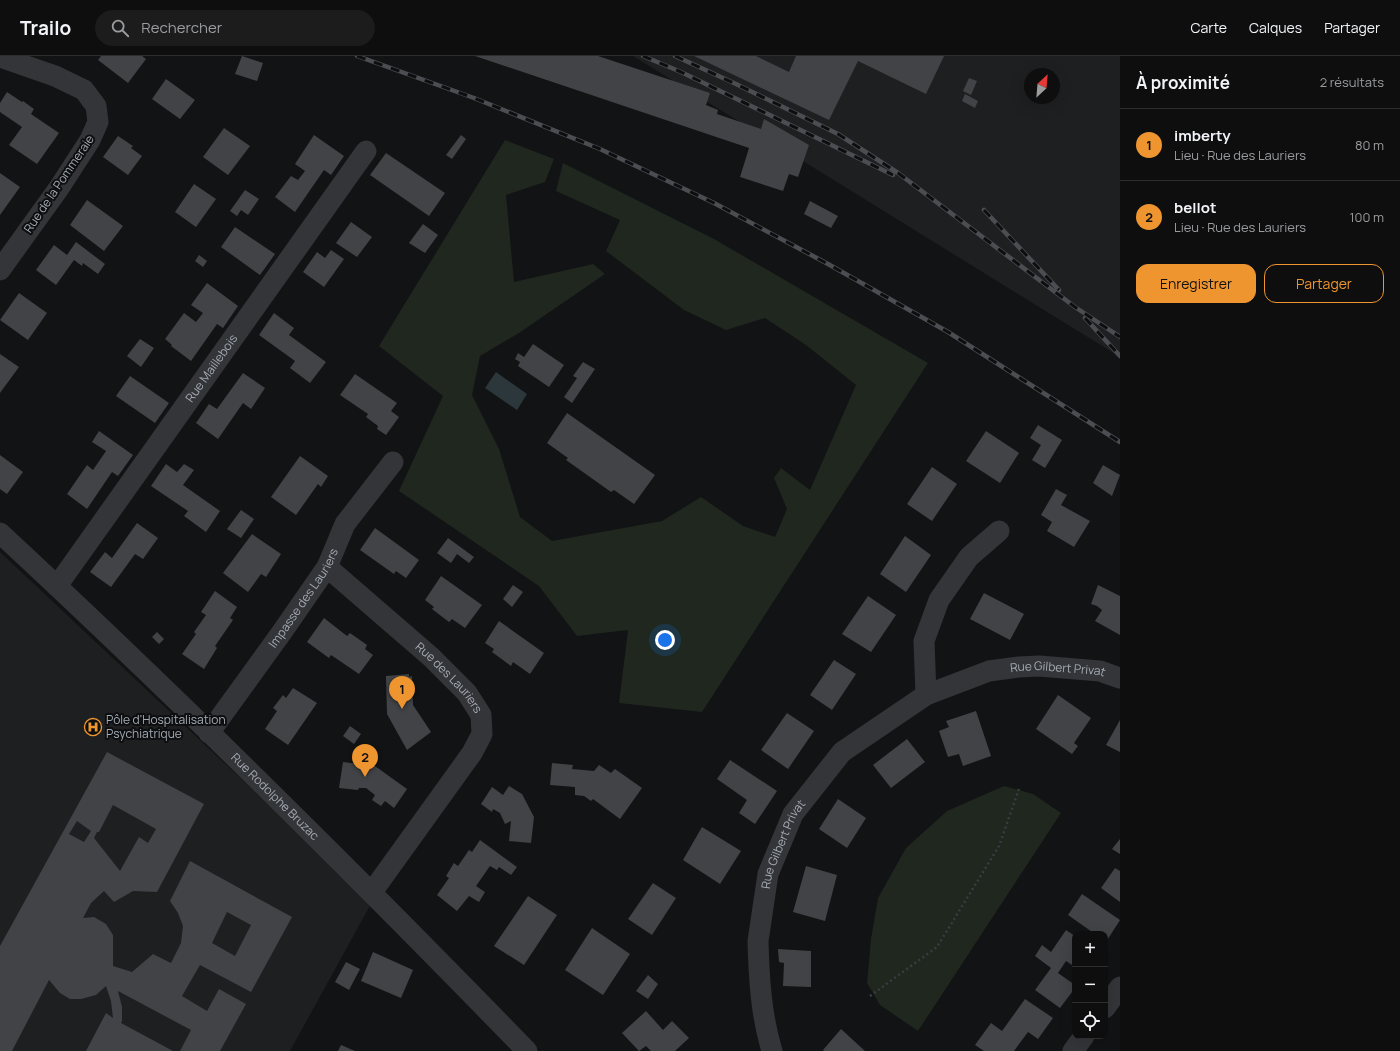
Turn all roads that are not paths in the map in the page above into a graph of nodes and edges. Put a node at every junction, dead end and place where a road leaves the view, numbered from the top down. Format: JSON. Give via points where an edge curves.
{"nodes":[{"id":1,"x":0,"y":57,"type":"edge"},
{"id":2,"x":366,"y":152,"type":"dead end"},
{"id":3,"x":0,"y":270,"type":"edge"},
{"id":4,"x":393,"y":462,"type":"dead end"},
{"id":5,"x":999,"y":531,"type":"dead end"},
{"id":6,"x":0,"y":532,"type":"edge"},
{"id":7,"x":327,"y":567,"type":"junction"},
{"id":8,"x":57,"y":586,"type":"junction"},
{"id":9,"x":1120,"y":678,"type":"edge"},
{"id":10,"x":926,"y":695,"type":"junction"},
{"id":11,"x":209,"y":733,"type":"junction"},
{"id":12,"x":372,"y":892,"type":"junction"},
{"id":13,"x":1082,"y":1039,"type":"edge"},
{"id":14,"x":527,"y":1051,"type":"edge"},
{"id":15,"x":772,"y":1051,"type":"edge"},
{"id":16,"x":1073,"y":1051,"type":"edge"}],
"edges":[{"from":1,"to":3,"type":"street","name":"Rue de la Pommeraie","via":[[54,76],[84,90],[96,106],[98,122],[90,140],[59,188]]},
{"from":2,"to":8,"type":"street","name":"Rue Maillebois"},
{"from":4,"to":7,"type":"street","name":"Impasse des Lauriers","via":[[345,524]]},
{"from":5,"to":10,"type":"street","via":[[969,557],[939,600],[924,640]]},
{"from":6,"to":8,"type":"street","name":"Rue Rodolphe Bruzac"},
{"from":7,"to":11,"type":"street","name":"Impasse des Lauriers"},
{"from":7,"to":12,"type":"street","name":"Rue des Lauriers","via":[[432,657],[467,693],[481,715],[482,734],[472,753]]},
{"from":8,"to":11,"type":"street","name":"Rue Rodolphe Bruzac"},
{"from":9,"to":10,"type":"street","name":"Rue Gilbert Privat","via":[[1100,671],[1019,667],[988,671]]},
{"from":10,"to":15,"type":"street","name":"Rue Gilbert Privat","via":[[842,752],[793,814],[768,874],[758,941],[760,995]]},
{"from":11,"to":12,"type":"street","name":"Rue Rodolphe Bruzac"},
{"from":12,"to":14,"type":"street","name":"Rue Rodolphe Bruzac"},
{"from":13,"to":16,"type":"street"}]}
